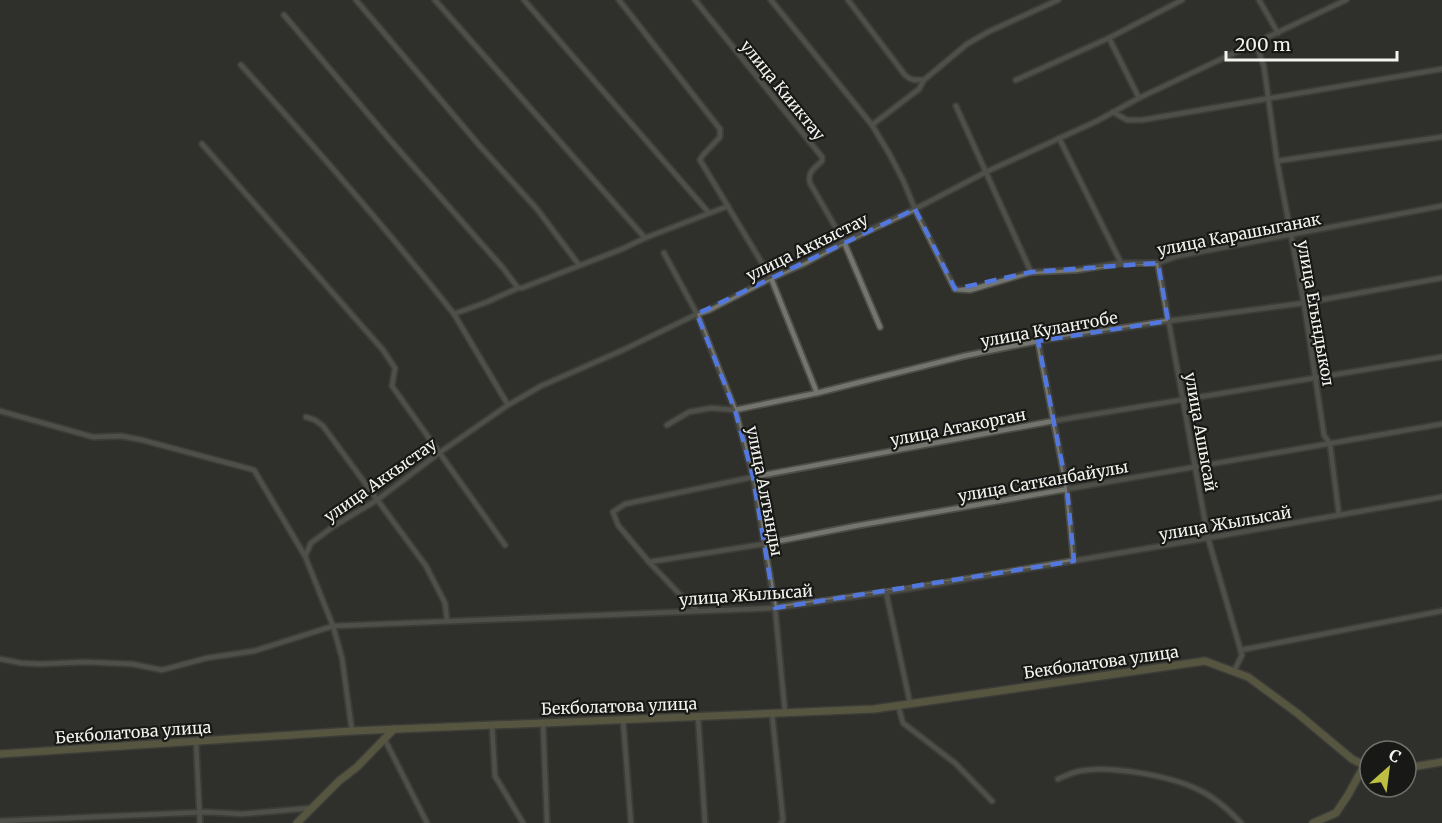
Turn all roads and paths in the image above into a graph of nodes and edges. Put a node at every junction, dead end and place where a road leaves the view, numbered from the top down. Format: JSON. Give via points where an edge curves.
{"nodes":[{"id":1,"x":356,"y":0,"type":"edge"},
{"id":2,"x":435,"y":0,"type":"edge"},
{"id":3,"x":524,"y":0,"type":"edge"},
{"id":4,"x":619,"y":0,"type":"edge"},
{"id":5,"x":695,"y":0,"type":"edge"},
{"id":6,"x":771,"y":0,"type":"edge"},
{"id":7,"x":848,"y":0,"type":"edge"},
{"id":8,"x":1058,"y":0,"type":"edge"},
{"id":9,"x":1182,"y":0,"type":"edge"},
{"id":10,"x":1258,"y":0,"type":"edge"},
{"id":11,"x":1346,"y":0,"type":"edge"},
{"id":12,"x":285,"y":15,"type":"dead end"},
{"id":13,"x":1278,"y":33,"type":"junction"},
{"id":14,"x":1109,"y":38,"type":"junction"},
{"id":15,"x":1256,"y":43,"type":"junction"},
{"id":16,"x":241,"y":65,"type":"dead end"},
{"id":17,"x":1442,"y":69,"type":"edge"},
{"id":18,"x":924,"y":80,"type":"junction"},
{"id":19,"x":1016,"y":80,"type":"dead end"},
{"id":20,"x":1139,"y":98,"type":"junction"},
{"id":21,"x":1268,"y":98,"type":"junction"},
{"id":22,"x":956,"y":106,"type":"dead end"},
{"id":23,"x":1112,"y":112,"type":"junction"},
{"id":24,"x":872,"y":125,"type":"junction"},
{"id":25,"x":1442,"y":137,"type":"edge"},
{"id":26,"x":1059,"y":138,"type":"junction"},
{"id":27,"x":202,"y":144,"type":"dead end"},
{"id":28,"x":1277,"y":161,"type":"junction"},
{"id":29,"x":986,"y":172,"type":"junction"},
{"id":30,"x":728,"y":206,"type":"junction"},
{"id":31,"x":1442,"y":206,"type":"edge"},
{"id":32,"x":915,"y":209,"type":"junction"},
{"id":33,"x":709,"y":213,"type":"junction"},
{"id":34,"x":1291,"y":236,"type":"junction"},
{"id":35,"x":645,"y":237,"type":"junction"},
{"id":36,"x":844,"y":242,"type":"junction"},
{"id":37,"x":664,"y":254,"type":"dead end"},
{"id":38,"x":1121,"y":263,"type":"junction"},
{"id":39,"x":1158,"y":263,"type":"junction"},
{"id":40,"x":579,"y":265,"type":"junction"},
{"id":41,"x":1031,"y":272,"type":"junction"},
{"id":42,"x":771,"y":278,"type":"junction"},
{"id":43,"x":1442,"y":278,"type":"edge"},
{"id":44,"x":518,"y":288,"type":"junction"},
{"id":45,"x":1304,"y":303,"type":"junction"},
{"id":46,"x":454,"y":314,"type":"junction"},
{"id":47,"x":697,"y":314,"type":"junction"},
{"id":48,"x":1168,"y":321,"type":"junction"},
{"id":49,"x":880,"y":327,"type":"dead end"},
{"id":50,"x":1038,"y":341,"type":"junction"},
{"id":51,"x":1442,"y":357,"type":"edge"},
{"id":52,"x":1316,"y":379,"type":"junction"},
{"id":53,"x":817,"y":393,"type":"junction"},
{"id":54,"x":1183,"y":399,"type":"junction"},
{"id":55,"x":508,"y":405,"type":"junction"},
{"id":56,"x":735,"y":410,"type":"junction"},
{"id":57,"x":0,"y":411,"type":"edge"},
{"id":58,"x":306,"y":417,"type":"dead end"},
{"id":59,"x":1053,"y":421,"type":"junction"},
{"id":60,"x":667,"y":424,"type":"dead end"},
{"id":61,"x":1442,"y":424,"type":"edge"},
{"id":62,"x":1330,"y":444,"type":"junction"},
{"id":63,"x":439,"y":453,"type":"junction"},
{"id":64,"x":1195,"y":467,"type":"junction"},
{"id":65,"x":753,"y":477,"type":"junction"},
{"id":66,"x":1067,"y":489,"type":"junction"},
{"id":67,"x":1442,"y":497,"type":"edge"},
{"id":68,"x":377,"y":500,"type":"junction"},
{"id":69,"x":1339,"y":515,"type":"junction"},
{"id":70,"x":1208,"y":538,"type":"junction"},
{"id":71,"x":764,"y":544,"type":"junction"},
{"id":72,"x":505,"y":545,"type":"dead end"},
{"id":73,"x":305,"y":555,"type":"junction"},
{"id":74,"x":1074,"y":561,"type":"junction"},
{"id":75,"x":649,"y":562,"type":"junction"},
{"id":76,"x":886,"y":592,"type":"junction"},
{"id":77,"x":775,"y":608,"type":"junction"},
{"id":78,"x":698,"y":611,"type":"junction"},
{"id":79,"x":1442,"y":611,"type":"edge"},
{"id":80,"x":447,"y":621,"type":"junction"},
{"id":81,"x":333,"y":626,"type":"junction"},
{"id":82,"x":1241,"y":650,"type":"junction"},
{"id":83,"x":0,"y":659,"type":"edge"},
{"id":84,"x":1234,"y":671,"type":"junction"},
{"id":85,"x":910,"y":704,"type":"junction"},
{"id":86,"x":898,"y":705,"type":"junction"},
{"id":87,"x":785,"y":712,"type":"junction"},
{"id":88,"x":772,"y":713,"type":"junction"},
{"id":89,"x":698,"y":716,"type":"junction"},
{"id":90,"x":623,"y":719,"type":"junction"},
{"id":91,"x":543,"y":723,"type":"junction"},
{"id":92,"x":492,"y":725,"type":"junction"},
{"id":93,"x":394,"y":729,"type":"junction"},
{"id":94,"x":352,"y":731,"type":"junction"},
{"id":95,"x":384,"y":738,"type":"junction"},
{"id":96,"x":196,"y":742,"type":"junction"},
{"id":97,"x":0,"y":754,"type":"edge"},
{"id":98,"x":1358,"y":762,"type":"edge"},
{"id":99,"x":1442,"y":762,"type":"edge"},
{"id":100,"x":1418,"y":766,"type":"edge"},
{"id":101,"x":1058,"y":779,"type":"dead end"},
{"id":102,"x":1358,"y":780,"type":"edge"},
{"id":103,"x":992,"y":801,"type":"dead end"},
{"id":104,"x":311,"y":808,"type":"junction"},
{"id":105,"x":199,"y":812,"type":"junction"},
{"id":106,"x":0,"y":821,"type":"edge"},
{"id":107,"x":300,"y":822,"type":"edge"},
{"id":108,"x":200,"y":823,"type":"edge"},
{"id":109,"x":427,"y":823,"type":"edge"},
{"id":110,"x":523,"y":823,"type":"edge"},
{"id":111,"x":547,"y":823,"type":"edge"},
{"id":112,"x":631,"y":823,"type":"edge"},
{"id":113,"x":705,"y":823,"type":"edge"},
{"id":114,"x":781,"y":823,"type":"edge"},
{"id":115,"x":1240,"y":823,"type":"edge"},
{"id":116,"x":1313,"y":823,"type":"edge"}],
"edges":[{"from":1,"to":40,"type":"street","via":[[537,209]]},
{"from":2,"to":35,"type":"street"},
{"from":3,"to":33,"type":"street"},
{"from":4,"to":30,"type":"street","via":[[720,129],[720,137],[700,160]]},
{"from":5,"to":36,"type":"street","name":"улица Кииктау","via":[[822,158],[808,177]]},
{"from":6,"to":24,"type":"street","name":"улица Карашыганак"},
{"from":7,"to":18,"type":"street","via":[[905,75],[916,81]]},
{"from":8,"to":18,"type":"street","via":[[988,32]]},
{"from":9,"to":14,"type":"street"},
{"from":10,"to":13,"type":"street"},
{"from":11,"to":13,"type":"street","name":"улица Аккыстау"},
{"from":12,"to":44,"type":"street"},
{"from":13,"to":15,"type":"street","name":"улица Аккыстау"},
{"from":14,"to":19,"type":"street"},
{"from":14,"to":20,"type":"street"},
{"from":15,"to":20,"type":"street","name":"улица Аккыстау"},
{"from":15,"to":21,"type":"street","name":"улица Егындыкол"},
{"from":16,"to":46,"type":"street","via":[[316,148]]},
{"from":17,"to":21,"type":"street"},
{"from":18,"to":24,"type":"street","via":[[919,89]]},
{"from":20,"to":23,"type":"street","name":"улица Аккыстау"},
{"from":21,"to":23,"type":"street","via":[[1142,120],[1127,120]]},
{"from":21,"to":28,"type":"street","name":"улица Егындыкол"},
{"from":22,"to":29,"type":"street"},
{"from":23,"to":26,"type":"street","name":"улица Аккыстау"},
{"from":24,"to":32,"type":"street","name":"улица Карашыганак","via":[[891,155]]},
{"from":25,"to":28,"type":"street"},
{"from":26,"to":29,"type":"street","name":"улица Аккыстау"},
{"from":26,"to":38,"type":"street"},
{"from":27,"to":63,"type":"street","via":[[383,350],[395,368],[392,386]]},
{"from":28,"to":34,"type":"street","name":"улица Егындыкол"},
{"from":29,"to":32,"type":"street","name":"улица Аккыстау"},
{"from":29,"to":41,"type":"street"},
{"from":30,"to":33,"type":"street"},
{"from":30,"to":42,"type":"street"},
{"from":31,"to":34,"type":"street","name":"улица Карашыганак"},
{"from":32,"to":36,"type":"street","name":"улица Аккыстау"},
{"from":32,"to":41,"type":"street","name":"улица Карашыганак","via":[[955,289],[970,290]]},
{"from":33,"to":35,"type":"street"},
{"from":34,"to":39,"type":"street","name":"улица Карашыганак"},
{"from":34,"to":45,"type":"street","name":"улица Егындыкол"},
{"from":35,"to":40,"type":"street"},
{"from":36,"to":42,"type":"street","name":"улица Аккыстау"},
{"from":36,"to":49,"type":"street","name":"улица Кииктау"},
{"from":37,"to":47,"type":"street","name":"улица Алтынды"},
{"from":38,"to":39,"type":"street","name":"улица Карашыганак"},
{"from":38,"to":41,"type":"street","name":"улица Карашыганак"},
{"from":39,"to":48,"type":"street","name":"улица Ашысай"},
{"from":40,"to":44,"type":"street"},
{"from":42,"to":47,"type":"street","name":"улица Аккыстау"},
{"from":42,"to":53,"type":"street"},
{"from":43,"to":45,"type":"street","name":"улица Кулантобе"},
{"from":44,"to":46,"type":"street"},
{"from":45,"to":48,"type":"street","name":"улица Кулантобе"},
{"from":45,"to":52,"type":"street","name":"улица Егындыкол"},
{"from":46,"to":55,"type":"street"},
{"from":47,"to":55,"type":"street","name":"улица Аккыстау"},
{"from":47,"to":56,"type":"street","name":"улица Алтынды"},
{"from":48,"to":50,"type":"street","name":"улица Кулантобе"},
{"from":48,"to":54,"type":"street","name":"улица Ашысай"},
{"from":50,"to":53,"type":"street","name":"улица Кулантобе"},
{"from":50,"to":59,"type":"street"},
{"from":51,"to":52,"type":"street","name":"улица Атакорган"},
{"from":52,"to":54,"type":"street","name":"улица Атакорган"},
{"from":52,"to":62,"type":"street","name":"улица Егындыкол","via":[[1324,435]]},
{"from":53,"to":56,"type":"street","name":"улица Кулантобе"},
{"from":54,"to":59,"type":"street","name":"улица Атакорган"},
{"from":54,"to":64,"type":"street","name":"улица Ашысай"},
{"from":55,"to":63,"type":"street","name":"улица Аккыстау"},
{"from":56,"to":60,"type":"street","name":"улица Кулантобе","via":[[711,408],[689,412]]},
{"from":56,"to":65,"type":"street","name":"улица Алтынды"},
{"from":57,"to":73,"type":"street","via":[[93,437],[142,440],[254,470]]},
{"from":58,"to":68,"type":"street","via":[[323,426]]},
{"from":59,"to":65,"type":"street","name":"улица Атакорган"},
{"from":59,"to":66,"type":"street"},
{"from":61,"to":62,"type":"street","name":"улица Сатканбайулы"},
{"from":62,"to":64,"type":"street","name":"улица Сатканбайулы"},
{"from":62,"to":69,"type":"street","name":"улица Егындыкол"},
{"from":63,"to":68,"type":"street","name":"улица Аккыстау"},
{"from":63,"to":72,"type":"street"},
{"from":64,"to":66,"type":"street","name":"улица Сатканбайулы"},
{"from":64,"to":70,"type":"street","name":"улица Ашысай"},
{"from":65,"to":71,"type":"street","name":"улица Алтынды"},
{"from":65,"to":75,"type":"street","name":"улица Атакорган","via":[[625,504],[613,512],[618,525]]},
{"from":66,"to":71,"type":"street","name":"улица Сатканбайулы"},
{"from":66,"to":74,"type":"street"},
{"from":67,"to":69,"type":"street","name":"улица Жылысай"},
{"from":68,"to":73,"type":"street","name":"улица Аккыстау","via":[[311,543]]},
{"from":68,"to":80,"type":"street","via":[[426,566],[445,603]]},
{"from":69,"to":70,"type":"street","name":"улица Жылысай"},
{"from":70,"to":74,"type":"street","name":"улица Жылысай"},
{"from":70,"to":82,"type":"street","name":"улица Ашысай"},
{"from":71,"to":75,"type":"street","name":"улица Сатканбайулы"},
{"from":71,"to":77,"type":"street","name":"улица Алтынды"},
{"from":73,"to":81,"type":"street"},
{"from":74,"to":76,"type":"street","name":"улица Жылысай"},
{"from":75,"to":78,"type":"street","name":"улица Атакорган"},
{"from":76,"to":77,"type":"street","name":"улица Жылысай"},
{"from":76,"to":85,"type":"street"},
{"from":77,"to":78,"type":"street","name":"улица Жылысай"},
{"from":77,"to":87,"type":"street","name":"улица Алтынды"},
{"from":78,"to":80,"type":"street","name":"улица Жылысай"},
{"from":79,"to":82,"type":"street"},
{"from":80,"to":81,"type":"street","name":"улица Жылысай"},
{"from":81,"to":83,"type":"street","name":"улица Жылысай","via":[[254,651],[162,670],[132,664],[40,664]]},
{"from":81,"to":94,"type":"street","via":[[342,658]]},
{"from":82,"to":84,"type":"street"},
{"from":84,"to":85,"type":"street","name":"Бекболатова улица","via":[[1205,661]]},
{"from":84,"to":98,"type":"street","name":"Бекболатова улица","via":[[1297,713]]},
{"from":85,"to":86,"type":"street","name":"Бекболатова улица"},
{"from":86,"to":87,"type":"street","name":"Бекболатова улица"},
{"from":86,"to":103,"type":"street","via":[[903,723],[956,762]]},
{"from":87,"to":88,"type":"street","name":"Бекболатова улица"},
{"from":88,"to":89,"type":"street","name":"Бекболатова улица"},
{"from":88,"to":114,"type":"street"},
{"from":89,"to":90,"type":"street","name":"Бекболатова улица"},
{"from":89,"to":113,"type":"street"},
{"from":90,"to":91,"type":"street","name":"Бекболатова улица"},
{"from":90,"to":112,"type":"street"},
{"from":91,"to":92,"type":"street","name":"Бекболатова улица"},
{"from":91,"to":111,"type":"street"},
{"from":92,"to":93,"type":"street","name":"Бекболатова улица"},
{"from":92,"to":110,"type":"street","via":[[495,776]]},
{"from":93,"to":94,"type":"street","name":"Бекболатова улица"},
{"from":93,"to":95,"type":"street"},
{"from":94,"to":96,"type":"street","name":"Бекболатова улица"},
{"from":95,"to":104,"type":"street"},
{"from":95,"to":109,"type":"street"},
{"from":96,"to":97,"type":"street","name":"Бекболатова улица"},
{"from":96,"to":105,"type":"street"},
{"from":99,"to":100,"type":"street"},
{"from":101,"to":115,"type":"street","via":[[1079,771],[1116,769],[1167,779],[1197,789],[1227,807]]},
{"from":102,"to":116,"type":"street","via":[[1336,813]]},
{"from":104,"to":105,"type":"street","via":[[242,814]]},
{"from":104,"to":107,"type":"street"},
{"from":105,"to":106,"type":"street"},
{"from":105,"to":108,"type":"street"}]}
